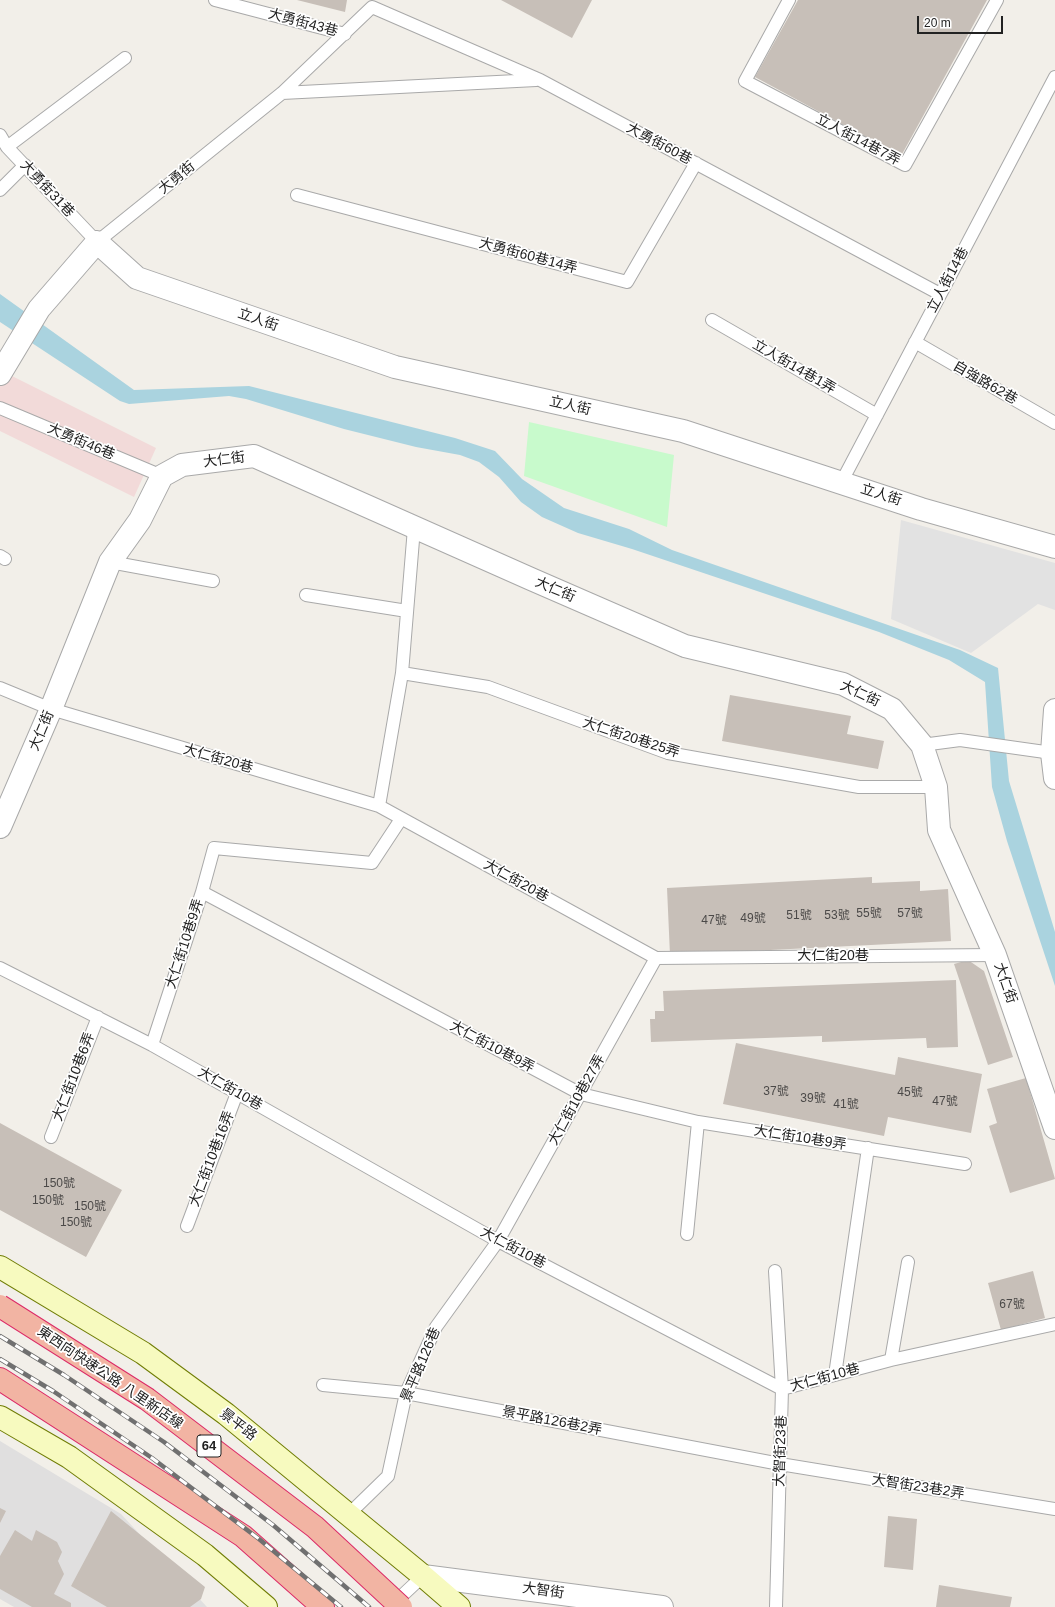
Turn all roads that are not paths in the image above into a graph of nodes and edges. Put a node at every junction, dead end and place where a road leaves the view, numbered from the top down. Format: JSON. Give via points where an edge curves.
{"nodes":[{"id":1,"x":215,"y":0,"type":"edge"},
{"id":2,"x":789,"y":0,"type":"edge"},
{"id":3,"x":997,"y":0,"type":"edge"},
{"id":4,"x":371,"y":4,"type":"edge"},
{"id":5,"x":345,"y":34,"type":"junction"},
{"id":6,"x":125,"y":58,"type":"dead end"},
{"id":7,"x":1055,"y":77,"type":"edge"},
{"id":8,"x":540,"y":80,"type":"junction"},
{"id":9,"x":282,"y":93,"type":"junction"},
{"id":10,"x":0,"y":135,"type":"edge"},
{"id":11,"x":7,"y":147,"type":"junction"},
{"id":12,"x":696,"y":163,"type":"junction"},
{"id":13,"x":25,"y":165,"type":"junction"},
{"id":14,"x":0,"y":190,"type":"edge"},
{"id":15,"x":297,"y":195,"type":"dead end"},
{"id":16,"x":97,"y":242,"type":"junction"},
{"id":17,"x":940,"y":294,"type":"junction"},
{"id":18,"x":712,"y":320,"type":"dead end"},
{"id":19,"x":915,"y":342,"type":"junction"},
{"id":20,"x":0,"y":374,"type":"edge"},
{"id":21,"x":0,"y":408,"type":"edge"},
{"id":22,"x":876,"y":415,"type":"junction"},
{"id":23,"x":1055,"y":423,"type":"edge"},
{"id":24,"x":162,"y":476,"type":"junction"},
{"id":25,"x":841,"y":483,"type":"junction"},
{"id":26,"x":414,"y":528,"type":"junction"},
{"id":27,"x":1055,"y":547,"type":"edge"},
{"id":28,"x":110,"y":562,"type":"junction"},
{"id":29,"x":213,"y":581,"type":"dead end"},
{"id":30,"x":306,"y":595,"type":"dead end"},
{"id":31,"x":407,"y":611,"type":"junction"},
{"id":32,"x":402,"y":673,"type":"junction"},
{"id":33,"x":0,"y":688,"type":"edge"},
{"id":34,"x":51,"y":709,"type":"junction"},
{"id":35,"x":1055,"y":710,"type":"edge"},
{"id":36,"x":922,"y":745,"type":"junction"},
{"id":37,"x":1052,"y":753,"type":"junction"},
{"id":38,"x":1055,"y":778,"type":"edge"},
{"id":39,"x":936,"y":787,"type":"junction"},
{"id":40,"x":379,"y":806,"type":"junction"},
{"id":41,"x":401,"y":819,"type":"junction"},
{"id":42,"x":0,"y":827,"type":"edge"},
{"id":43,"x":202,"y":892,"type":"junction"},
{"id":44,"x":995,"y":955,"type":"junction"},
{"id":45,"x":656,"y":958,"type":"junction"},
{"id":46,"x":0,"y":968,"type":"edge"},
{"id":47,"x":98,"y":1017,"type":"junction"},
{"id":48,"x":152,"y":1045,"type":"junction"},
{"id":49,"x":237,"y":1093,"type":"junction"},
{"id":50,"x":581,"y":1094,"type":"junction"},
{"id":51,"x":698,"y":1122,"type":"junction"},
{"id":52,"x":1055,"y":1128,"type":"edge"},
{"id":53,"x":51,"y":1137,"type":"dead end"},
{"id":54,"x":868,"y":1148,"type":"junction"},
{"id":55,"x":965,"y":1164,"type":"dead end"},
{"id":56,"x":187,"y":1226,"type":"dead end"},
{"id":57,"x":687,"y":1234,"type":"dead end"},
{"id":58,"x":498,"y":1242,"type":"junction"},
{"id":59,"x":908,"y":1262,"type":"dead end"},
{"id":60,"x":0,"y":1267,"type":"edge"},
{"id":61,"x":775,"y":1271,"type":"dead end"},
{"id":62,"x":0,"y":1306,"type":"edge"},
{"id":63,"x":1055,"y":1324,"type":"edge"},
{"id":64,"x":891,"y":1360,"type":"junction"},
{"id":65,"x":835,"y":1375,"type":"junction"},
{"id":66,"x":0,"y":1379,"type":"edge"},
{"id":67,"x":323,"y":1385,"type":"dead end"},
{"id":68,"x":782,"y":1389,"type":"junction"},
{"id":69,"x":406,"y":1393,"type":"junction"},
{"id":70,"x":0,"y":1417,"type":"edge"},
{"id":71,"x":780,"y":1464,"type":"junction"},
{"id":72,"x":1055,"y":1509,"type":"edge"},
{"id":73,"x":349,"y":1514,"type":"junction"},
{"id":74,"x":423,"y":1576,"type":"junction"},
{"id":75,"x":266,"y":1607,"type":"edge"},
{"id":76,"x":323,"y":1607,"type":"edge"},
{"id":77,"x":390,"y":1607,"type":"edge"},
{"id":78,"x":401,"y":1607,"type":"edge"},
{"id":79,"x":459,"y":1607,"type":"edge"},
{"id":80,"x":662,"y":1607,"type":"edge"},
{"id":81,"x":776,"y":1607,"type":"edge"}],
"edges":[{"from":1,"to":5,"type":"lane","name":"大勇街43巷"},
{"from":2,"to":3,"type":"lane","name":"立人街14巷7弄","via":[[745,81],[905,165]]},
{"from":4,"to":5,"type":"lane","name":"大勇街"},
{"from":4,"to":8,"type":"lane","name":"大勇街60巷"},
{"from":5,"to":9,"type":"lane","name":"大勇街"},
{"from":6,"to":11,"type":"lane"},
{"from":7,"to":17,"type":"lane","name":"立人街14巷"},
{"from":8,"to":9,"type":"lane"},
{"from":8,"to":12,"type":"lane","name":"大勇街60巷"},
{"from":9,"to":16,"type":"lane","name":"大勇街"},
{"from":10,"to":11,"type":"lane","name":"大勇街31巷"},
{"from":11,"to":13,"type":"lane","name":"大勇街31巷"},
{"from":12,"to":15,"type":"lane","name":"大勇街60巷14弄","via":[[627,282]]},
{"from":12,"to":17,"type":"lane","name":"大勇街60巷"},
{"from":13,"to":14,"type":"lane"},
{"from":13,"to":16,"type":"lane","name":"大勇街31巷"},
{"from":16,"to":20,"type":"street","name":"大勇街","via":[[39,309]]},
{"from":16,"to":25,"type":"street","name":"立人街","via":[[136,278],[396,367],[683,432]]},
{"from":17,"to":19,"type":"lane","name":"立人街14巷"},
{"from":18,"to":22,"type":"lane","name":"立人街14巷1弄"},
{"from":19,"to":22,"type":"lane","name":"立人街14巷"},
{"from":19,"to":23,"type":"lane","name":"自強路62巷"},
{"from":21,"to":24,"type":"lane","name":"大勇街46巷"},
{"from":22,"to":25,"type":"lane","name":"立人街14巷"},
{"from":24,"to":26,"type":"street","name":"大仁街","via":[[182,465],[254,456]]},
{"from":24,"to":28,"type":"street","name":"大仁街","via":[[140,520]]},
{"from":25,"to":27,"type":"street","name":"立人街"},
{"from":26,"to":31,"type":"lane"},
{"from":26,"to":36,"type":"street","name":"大仁街","via":[[685,646],[843,684],[892,709]]},
{"from":28,"to":29,"type":"lane"},
{"from":28,"to":34,"type":"street","name":"大仁街"},
{"from":30,"to":31,"type":"lane"},
{"from":31,"to":32,"type":"lane"},
{"from":32,"to":39,"type":"lane","name":"大仁街20巷25弄","via":[[488,687],[668,753],[859,787]]},
{"from":32,"to":40,"type":"lane"},
{"from":33,"to":34,"type":"lane","name":"大仁街20巷"},
{"from":34,"to":40,"type":"lane","name":"大仁街20巷"},
{"from":34,"to":42,"type":"street","name":"大仁街"},
{"from":35,"to":37,"type":"street"},
{"from":36,"to":37,"type":"lane","via":[[960,740]]},
{"from":36,"to":39,"type":"street","name":"大仁街"},
{"from":37,"to":38,"type":"street"},
{"from":39,"to":44,"type":"street","name":"大仁街","via":[[939,830]]},
{"from":40,"to":41,"type":"lane","name":"大仁街20巷"},
{"from":41,"to":43,"type":"lane","via":[[372,863],[214,848]]},
{"from":41,"to":45,"type":"lane","name":"大仁街20巷"},
{"from":43,"to":48,"type":"lane","name":"大仁街10巷9弄"},
{"from":43,"to":50,"type":"lane","name":"大仁街10巷9弄"},
{"from":44,"to":45,"type":"lane","name":"大仁街20巷"},
{"from":44,"to":52,"type":"street","name":"大仁街"},
{"from":45,"to":50,"type":"lane","name":"大仁街10巷27弄"},
{"from":46,"to":47,"type":"lane","name":"大仁街10巷"},
{"from":47,"to":48,"type":"lane","name":"大仁街10巷"},
{"from":47,"to":53,"type":"lane","name":"大仁街10巷6弄"},
{"from":48,"to":49,"type":"lane","name":"大仁街10巷"},
{"from":49,"to":56,"type":"lane","name":"大仁街10巷16弄"},
{"from":49,"to":58,"type":"lane","name":"大仁街10巷"},
{"from":50,"to":51,"type":"lane","name":"大仁街10巷9弄"},
{"from":50,"to":58,"type":"lane","name":"大仁街10巷27弄"},
{"from":51,"to":54,"type":"lane","name":"大仁街10巷9弄"},
{"from":51,"to":57,"type":"lane"},
{"from":54,"to":55,"type":"lane","name":"大仁街10巷9弄"},
{"from":54,"to":65,"type":"lane"},
{"from":58,"to":68,"type":"lane","name":"大仁街10巷"},
{"from":58,"to":69,"type":"lane","name":"景平路126巷","via":[[436,1327]]},
{"from":59,"to":64,"type":"lane"},
{"from":60,"to":73,"type":"main road","name":"景平路","via":[[143,1353],[226,1414]]},
{"from":61,"to":68,"type":"lane","name":"大智街23巷"},
{"from":62,"to":78,"type":"highway","name":"東西向快速公路 八里新店線","number":"64","bridge":true,"via":[[147,1399],[315,1527]]},
{"from":63,"to":64,"type":"lane","name":"大仁街10巷"},
{"from":64,"to":65,"type":"lane","name":"大仁街10巷"},
{"from":65,"to":68,"type":"lane","name":"大仁街10巷"},
{"from":66,"to":76,"type":"highway","via":[[243,1536]]},
{"from":67,"to":69,"type":"lane","name":"景平路126巷2弄"},
{"from":68,"to":71,"type":"lane","name":"大智街23巷"},
{"from":69,"to":71,"type":"lane","name":"景平路126巷2弄"},
{"from":69,"to":73,"type":"lane","name":"景平路126巷","via":[[388,1476]]},
{"from":70,"to":75,"type":"main road","via":[[70,1457],[205,1555]]},
{"from":71,"to":72,"type":"lane","name":"大智街23巷2弄"},
{"from":71,"to":81,"type":"lane","name":"大智街23巷"},
{"from":73,"to":74,"type":"main road","name":"景平路"},
{"from":74,"to":77,"type":"lane"},
{"from":74,"to":79,"type":"main road","name":"景平路"},
{"from":74,"to":80,"type":"street","name":"大智街"}]}
